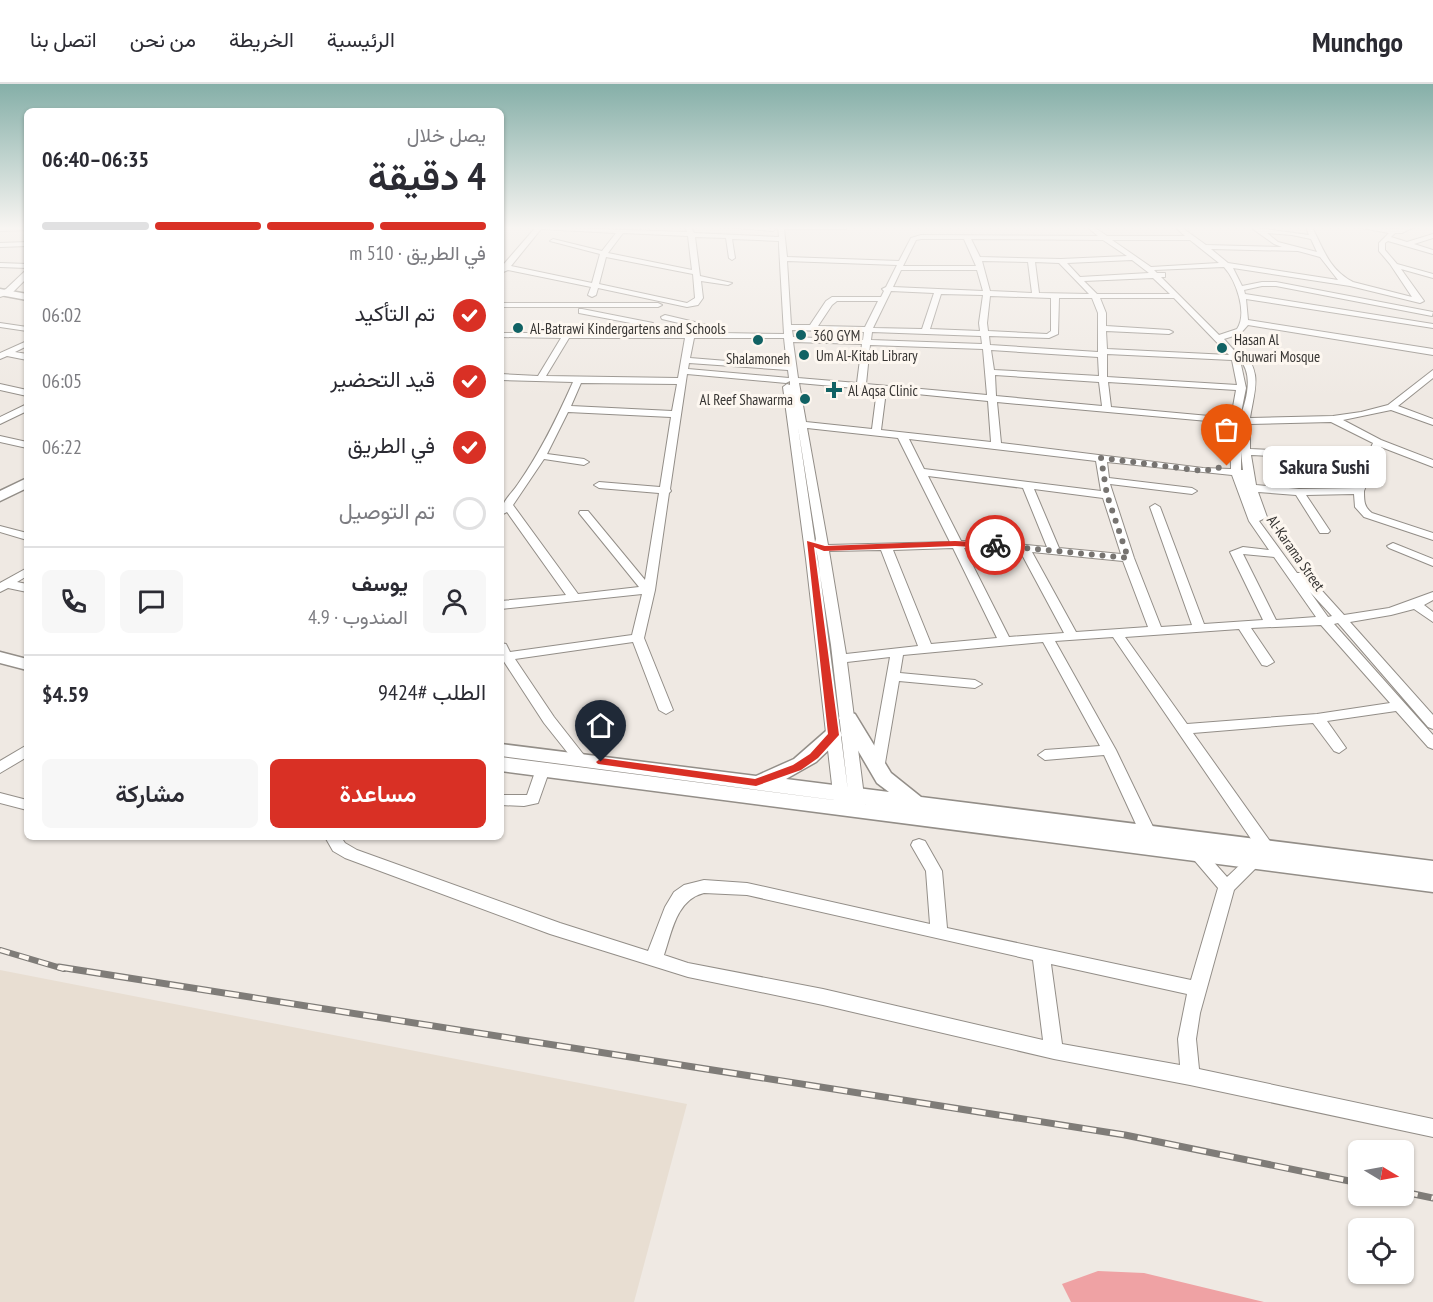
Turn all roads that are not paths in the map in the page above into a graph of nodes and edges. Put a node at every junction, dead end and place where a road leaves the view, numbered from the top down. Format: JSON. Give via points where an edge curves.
{"nodes":[{"id":1,"x":16,"y":284,"type":"edge"},
{"id":2,"x":583,"y":284,"type":"edge"},
{"id":3,"x":697,"y":284,"type":"edge"},
{"id":4,"x":780,"y":284,"type":"edge"},
{"id":5,"x":784,"y":284,"type":"edge"},
{"id":6,"x":889,"y":284,"type":"edge"},
{"id":7,"x":985,"y":284,"type":"edge"},
{"id":8,"x":1034,"y":284,"type":"edge"},
{"id":9,"x":1082,"y":284,"type":"edge"},
{"id":10,"x":1166,"y":284,"type":"edge"},
{"id":11,"x":1169,"y":284,"type":"edge"},
{"id":12,"x":1238,"y":284,"type":"edge"},
{"id":13,"x":1263,"y":284,"type":"edge"},
{"id":14,"x":1274,"y":284,"type":"edge"},
{"id":15,"x":1350,"y":284,"type":"edge"},
{"id":16,"x":1405,"y":284,"type":"edge"},
{"id":17,"x":595,"y":286,"type":"junction"},
{"id":18,"x":886,"y":289,"type":"junction"},
{"id":19,"x":938,"y":291,"type":"junction"},
{"id":20,"x":1241,"y":292,"type":"junction"},
{"id":21,"x":987,"y":293,"type":"junction"},
{"id":22,"x":2,"y":294,"type":"edge"},
{"id":23,"x":1036,"y":296,"type":"junction"},
{"id":24,"x":1055,"y":296,"type":"junction"},
{"id":25,"x":1176,"y":296,"type":"junction"},
{"id":26,"x":1095,"y":297,"type":"junction"},
{"id":27,"x":24,"y":299,"type":"edge"},
{"id":28,"x":882,"y":299,"type":"junction"},
{"id":29,"x":1420,"y":301,"type":"junction"},
{"id":30,"x":504,"y":305,"type":"edge"},
{"id":31,"x":589,"y":305,"type":"junction"},
{"id":32,"x":687,"y":305,"type":"junction"},
{"id":33,"x":554,"y":306,"type":"junction"},
{"id":34,"x":1432,"y":312,"type":"edge"},
{"id":35,"x":665,"y":317,"type":"dead end"},
{"id":36,"x":1245,"y":322,"type":"junction"},
{"id":37,"x":0,"y":325,"type":"edge"},
{"id":38,"x":1433,"y":326,"type":"edge"},
{"id":39,"x":812,"y":328,"type":"junction"},
{"id":40,"x":1102,"y":328,"type":"junction"},
{"id":41,"x":24,"y":329,"type":"edge"},
{"id":42,"x":868,"y":330,"type":"junction"},
{"id":43,"x":651,"y":332,"type":"junction"},
{"id":44,"x":724,"y":332,"type":"junction"},
{"id":45,"x":925,"y":332,"type":"junction"},
{"id":46,"x":1169,"y":332,"type":"dead end"},
{"id":47,"x":757,"y":334,"type":"junction"},
{"id":48,"x":784,"y":334,"type":"junction"},
{"id":49,"x":984,"y":334,"type":"junction"},
{"id":50,"x":504,"y":335,"type":"edge"},
{"id":51,"x":504,"y":335,"type":"edge"},
{"id":52,"x":566,"y":336,"type":"junction"},
{"id":53,"x":690,"y":336,"type":"junction"},
{"id":54,"x":1224,"y":337,"type":"junction"},
{"id":55,"x":866,"y":341,"type":"junction"},
{"id":56,"x":24,"y":344,"type":"edge"},
{"id":57,"x":985,"y":347,"type":"junction"},
{"id":58,"x":1433,"y":352,"type":"edge"},
{"id":59,"x":1104,"y":353,"type":"junction"},
{"id":60,"x":3,"y":354,"type":"edge"},
{"id":61,"x":24,"y":357,"type":"edge"},
{"id":62,"x":1241,"y":358,"type":"junction"},
{"id":63,"x":687,"y":360,"type":"junction"},
{"id":64,"x":785,"y":368,"type":"junction"},
{"id":65,"x":684,"y":371,"type":"junction"},
{"id":66,"x":990,"y":372,"type":"junction"},
{"id":67,"x":1433,"y":373,"type":"edge"},
{"id":68,"x":504,"y":377,"type":"edge"},
{"id":69,"x":540,"y":379,"type":"junction"},
{"id":70,"x":578,"y":380,"type":"junction"},
{"id":71,"x":790,"y":380,"type":"junction"},
{"id":72,"x":1103,"y":380,"type":"junction"},
{"id":73,"x":682,"y":381,"type":"junction"},
{"id":74,"x":1246,"y":384,"type":"junction"},
{"id":75,"x":861,"y":387,"type":"junction"},
{"id":76,"x":2,"y":389,"type":"edge"},
{"id":77,"x":882,"y":389,"type":"junction"},
{"id":78,"x":24,"y":393,"type":"edge"},
{"id":79,"x":992,"y":399,"type":"junction"},
{"id":80,"x":1250,"y":402,"type":"junction"},
{"id":81,"x":1390,"y":407,"type":"junction"},
{"id":82,"x":24,"y":409,"type":"edge"},
{"id":83,"x":566,"y":409,"type":"junction"},
{"id":84,"x":1107,"y":410,"type":"junction"},
{"id":85,"x":676,"y":414,"type":"junction"},
{"id":86,"x":1295,"y":418,"type":"junction"},
{"id":87,"x":1333,"y":419,"type":"junction"},
{"id":88,"x":0,"y":421,"type":"edge"},
{"id":89,"x":799,"y":421,"type":"junction"},
{"id":90,"x":1240,"y":421,"type":"junction"},
{"id":91,"x":1433,"y":422,"type":"edge"},
{"id":92,"x":839,"y":428,"type":"junction"},
{"id":93,"x":876,"y":432,"type":"junction"},
{"id":94,"x":902,"y":435,"type":"junction"},
{"id":95,"x":0,"y":439,"type":"edge"},
{"id":96,"x":806,"y":440,"type":"junction"},
{"id":97,"x":13,"y":441,"type":"junction"},
{"id":98,"x":1378,"y":442,"type":"junction"},
{"id":99,"x":24,"y":443,"type":"edge"},
{"id":100,"x":996,"y":445,"type":"junction"},
{"id":101,"x":0,"y":448,"type":"edge"},
{"id":102,"x":1247,"y":452,"type":"junction"},
{"id":103,"x":540,"y":456,"type":"junction"},
{"id":104,"x":1370,"y":457,"type":"junction"},
{"id":105,"x":1101,"y":458,"type":"junction"},
{"id":106,"x":584,"y":462,"type":"dead end"},
{"id":107,"x":1433,"y":465,"type":"edge"},
{"id":108,"x":1236,"y":468,"type":"junction"},
{"id":109,"x":1203,"y":471,"type":"junction"},
{"id":110,"x":920,"y":472,"type":"junction"},
{"id":111,"x":1249,"y":473,"type":"junction"},
{"id":112,"x":24,"y":479,"type":"edge"},
{"id":113,"x":1103,"y":480,"type":"junction"},
{"id":114,"x":24,"y":484,"type":"edge"},
{"id":115,"x":598,"y":485,"type":"dead end"},
{"id":116,"x":1027,"y":485,"type":"junction"},
{"id":117,"x":1246,"y":487,"type":"junction"},
{"id":118,"x":0,"y":491,"type":"edge"},
{"id":119,"x":666,"y":491,"type":"junction"},
{"id":120,"x":1192,"y":491,"type":"dead end"},
{"id":121,"x":1359,"y":491,"type":"junction"},
{"id":122,"x":1299,"y":492,"type":"junction"},
{"id":123,"x":1107,"y":495,"type":"junction"},
{"id":124,"x":0,"y":497,"type":"edge"},
{"id":125,"x":1155,"y":507,"type":"dead end"},
{"id":126,"x":505,"y":508,"type":"edge"},
{"id":127,"x":584,"y":513,"type":"dead end"},
{"id":128,"x":0,"y":529,"type":"edge"},
{"id":129,"x":1324,"y":531,"type":"dead end"},
{"id":130,"x":24,"y":536,"type":"edge"},
{"id":131,"x":1433,"y":537,"type":"edge"},
{"id":132,"x":810,"y":542,"type":"junction"},
{"id":133,"x":955,"y":544,"type":"junction"},
{"id":134,"x":1393,"y":546,"type":"dead end"},
{"id":135,"x":886,"y":547,"type":"junction"},
{"id":136,"x":1024,"y":547,"type":"junction"},
{"id":137,"x":824,"y":548,"type":"junction"},
{"id":138,"x":1054,"y":550,"type":"junction"},
{"id":139,"x":1277,"y":554,"type":"junction"},
{"id":140,"x":1128,"y":558,"type":"junction"},
{"id":141,"x":1433,"y":563,"type":"edge"},
{"id":142,"x":24,"y":573,"type":"edge"},
{"id":143,"x":3,"y":586,"type":"edge"},
{"id":144,"x":24,"y":588,"type":"edge"},
{"id":145,"x":648,"y":590,"type":"junction"},
{"id":146,"x":1433,"y":596,"type":"edge"},
{"id":147,"x":574,"y":597,"type":"junction"},
{"id":148,"x":504,"y":605,"type":"edge"},
{"id":149,"x":1417,"y":605,"type":"junction"},
{"id":150,"x":1339,"y":618,"type":"junction"},
{"id":151,"x":1433,"y":618,"type":"edge"},
{"id":152,"x":1325,"y":621,"type":"junction"},
{"id":153,"x":1271,"y":623,"type":"junction"},
{"id":154,"x":1242,"y":625,"type":"junction"},
{"id":155,"x":1200,"y":629,"type":"junction"},
{"id":156,"x":1156,"y":630,"type":"junction"},
{"id":157,"x":1116,"y":633,"type":"junction"},
{"id":158,"x":1071,"y":635,"type":"junction"},
{"id":159,"x":638,"y":638,"type":"junction"},
{"id":160,"x":1047,"y":638,"type":"junction"},
{"id":161,"x":1006,"y":643,"type":"junction"},
{"id":162,"x":926,"y":649,"type":"junction"},
{"id":163,"x":504,"y":652,"type":"edge"},
{"id":164,"x":897,"y":652,"type":"junction"},
{"id":165,"x":0,"y":657,"type":"edge"},
{"id":166,"x":839,"y":659,"type":"junction"},
{"id":167,"x":1267,"y":662,"type":"dead end"},
{"id":168,"x":24,"y":664,"type":"edge"},
{"id":169,"x":0,"y":669,"type":"edge"},
{"id":170,"x":24,"y":675,"type":"edge"},
{"id":171,"x":892,"y":676,"type":"junction"},
{"id":172,"x":975,"y":684,"type":"dead end"},
{"id":173,"x":1400,"y":706,"type":"junction"},
{"id":174,"x":666,"y":710,"type":"dead end"},
{"id":175,"x":848,"y":718,"type":"junction"},
{"id":176,"x":1317,"y":718,"type":"junction"},
{"id":177,"x":1433,"y":724,"type":"edge"},
{"id":178,"x":1183,"y":729,"type":"junction"},
{"id":179,"x":834,"y":735,"type":"junction"},
{"id":180,"x":1433,"y":744,"type":"edge"},
{"id":181,"x":1339,"y":748,"type":"dead end"},
{"id":182,"x":504,"y":750,"type":"edge"},
{"id":183,"x":1110,"y":750,"type":"junction"},
{"id":184,"x":24,"y":752,"type":"edge"},
{"id":185,"x":1045,"y":755,"type":"dead end"},
{"id":186,"x":580,"y":759,"type":"junction"},
{"id":187,"x":504,"y":764,"type":"edge"},
{"id":188,"x":0,"y":768,"type":"edge"},
{"id":189,"x":543,"y":769,"type":"junction"},
{"id":190,"x":877,"y":769,"type":"junction"},
{"id":191,"x":756,"y":783,"type":"junction"},
{"id":192,"x":0,"y":798,"type":"edge"},
{"id":193,"x":504,"y":800,"type":"edge"},
{"id":194,"x":849,"y":801,"type":"junction"},
{"id":195,"x":918,"y":803,"type":"junction"},
{"id":196,"x":24,"y":804,"type":"edge"},
{"id":197,"x":1148,"y":833,"type":"junction"},
{"id":198,"x":334,"y":840,"type":"edge"},
{"id":199,"x":919,"y":845,"type":"dead end"},
{"id":200,"x":1197,"y":854,"type":"junction"},
{"id":201,"x":1260,"y":855,"type":"junction"},
{"id":202,"x":1433,"y":869,"type":"edge"},
{"id":203,"x":1433,"y":884,"type":"edge"},
{"id":204,"x":1227,"y":887,"type":"junction"},
{"id":205,"x":939,"y":933,"type":"junction"},
{"id":206,"x":1041,"y":955,"type":"junction"},
{"id":207,"x":654,"y":960,"type":"junction"},
{"id":208,"x":1197,"y":989,"type":"junction"},
{"id":209,"x":1054,"y":1051,"type":"junction"},
{"id":210,"x":1190,"y":1076,"type":"junction"},
{"id":211,"x":1433,"y":1128,"type":"edge"}],
"edges":[{"from":1,"to":22,"type":"main road"},
{"from":2,"to":17,"type":"street"},
{"from":3,"to":32,"type":"street","via":[[699,300]]},
{"from":4,"to":48,"type":"street"},
{"from":5,"to":48,"type":"street"},
{"from":6,"to":18,"type":"street"},
{"from":7,"to":21,"type":"street"},
{"from":8,"to":23,"type":"street"},
{"from":9,"to":26,"type":"street"},
{"from":10,"to":25,"type":"street","name":"Al-Karama Street"},
{"from":11,"to":54,"type":"street","name":"Al-Karama Street"},
{"from":12,"to":20,"type":"street"},
{"from":13,"to":20,"type":"street"},
{"from":14,"to":34,"type":"street"},
{"from":15,"to":29,"type":"street"},
{"from":16,"to":29,"type":"street"},
{"from":17,"to":31,"type":"street"},
{"from":17,"to":32,"type":"street"},
{"from":18,"to":19,"type":"street"},
{"from":18,"to":28,"type":"street"},
{"from":19,"to":21,"type":"street"},
{"from":19,"to":45,"type":"street"},
{"from":20,"to":36,"type":"street"},
{"from":20,"to":38,"type":"street"},
{"from":21,"to":23,"type":"street"},
{"from":21,"to":49,"type":"street"},
{"from":22,"to":27,"type":"main road"},
{"from":23,"to":24,"type":"street"},
{"from":24,"to":26,"type":"street"},
{"from":24,"to":49,"type":"street","via":[[1052,335]]},
{"from":25,"to":26,"type":"street"},
{"from":25,"to":54,"type":"street","name":"Al-Karama Street"},
{"from":26,"to":40,"type":"street","via":[[1102,313]]},
{"from":28,"to":39,"type":"street","via":[[835,299]]},
{"from":28,"to":42,"type":"street"},
{"from":29,"to":34,"type":"street"},
{"from":30,"to":33,"type":"street"},
{"from":31,"to":32,"type":"street"},
{"from":31,"to":33,"type":"street"},
{"from":33,"to":43,"type":"street","via":[[647,324]]},
{"from":35,"to":44,"type":"street"},
{"from":36,"to":54,"type":"street","via":[[1240,330]]},
{"from":36,"to":58,"type":"street"},
{"from":37,"to":41,"type":"street"},
{"from":39,"to":42,"type":"street"},
{"from":39,"to":48,"type":"street"},
{"from":40,"to":46,"type":"street"},
{"from":40,"to":59,"type":"street"},
{"from":42,"to":45,"type":"street"},
{"from":42,"to":55,"type":"street"},
{"from":43,"to":44,"type":"street"},
{"from":43,"to":50,"type":"street"},
{"from":44,"to":47,"type":"street"},
{"from":45,"to":49,"type":"street"},
{"from":47,"to":48,"type":"street"},
{"from":47,"to":48,"type":"street"},
{"from":47,"to":53,"type":"street"},
{"from":48,"to":55,"type":"street"},
{"from":48,"to":64,"type":"street"},
{"from":48,"to":71,"type":"street"},
{"from":49,"to":57,"type":"street"},
{"from":51,"to":52,"type":"street"},
{"from":52,"to":53,"type":"street"},
{"from":52,"to":69,"type":"street"},
{"from":53,"to":63,"type":"street"},
{"from":54,"to":62,"type":"street","name":"Al-Karama Street"},
{"from":55,"to":57,"type":"street"},
{"from":55,"to":75,"type":"street"},
{"from":56,"to":60,"type":"street"},
{"from":57,"to":59,"type":"street"},
{"from":57,"to":66,"type":"street"},
{"from":59,"to":62,"type":"street"},
{"from":59,"to":72,"type":"street"},
{"from":60,"to":61,"type":"street"},
{"from":62,"to":74,"type":"street","name":"Al-Karama Street","via":[[1253,374]]},
{"from":63,"to":64,"type":"street"},
{"from":63,"to":65,"type":"street"},
{"from":64,"to":71,"type":"street"},
{"from":65,"to":71,"type":"street"},
{"from":65,"to":73,"type":"street"},
{"from":66,"to":72,"type":"street"},
{"from":66,"to":79,"type":"street"},
{"from":67,"to":81,"type":"street"},
{"from":68,"to":69,"type":"street"},
{"from":69,"to":70,"type":"street"},
{"from":70,"to":73,"type":"street"},
{"from":70,"to":83,"type":"street"},
{"from":71,"to":75,"type":"street"},
{"from":71,"to":89,"type":"street"},
{"from":72,"to":74,"type":"street"},
{"from":72,"to":84,"type":"street"},
{"from":73,"to":85,"type":"street"},
{"from":74,"to":80,"type":"street","name":"Al-Karama Street"},
{"from":74,"to":90,"type":"street","name":"Al-Karama Street"},
{"from":75,"to":77,"type":"street"},
{"from":76,"to":78,"type":"street"},
{"from":77,"to":79,"type":"street"},
{"from":77,"to":93,"type":"street"},
{"from":79,"to":84,"type":"street"},
{"from":79,"to":100,"type":"street"},
{"from":80,"to":86,"type":"street"},
{"from":80,"to":90,"type":"street","name":"Al-Karama Street"},
{"from":81,"to":87,"type":"street"},
{"from":81,"to":91,"type":"street"},
{"from":82,"to":88,"type":"street"},
{"from":83,"to":85,"type":"street"},
{"from":83,"to":103,"type":"street"},
{"from":84,"to":90,"type":"street"},
{"from":85,"to":119,"type":"street"},
{"from":86,"to":87,"type":"street"},
{"from":86,"to":90,"type":"street"},
{"from":87,"to":98,"type":"street"},
{"from":89,"to":92,"type":"street"},
{"from":89,"to":96,"type":"street"},
{"from":89,"to":132,"type":"street"},
{"from":90,"to":102,"type":"street","name":"Al-Karama Street"},
{"from":90,"to":108,"type":"street","name":"Al-Karama Street"},
{"from":92,"to":93,"type":"street"},
{"from":92,"to":96,"type":"street","via":[[819,432]]},
{"from":93,"to":94,"type":"street"},
{"from":94,"to":100,"type":"street"},
{"from":94,"to":110,"type":"street"},
{"from":95,"to":97,"type":"street"},
{"from":96,"to":137,"type":"street"},
{"from":97,"to":99,"type":"street"},
{"from":97,"to":101,"type":"street"},
{"from":98,"to":104,"type":"street"},
{"from":98,"to":107,"type":"street"},
{"from":100,"to":105,"type":"street"},
{"from":102,"to":104,"type":"street"},
{"from":102,"to":111,"type":"street","name":"Al-Karama Street"},
{"from":103,"to":106,"type":"street"},
{"from":103,"to":126,"type":"street"},
{"from":104,"to":121,"type":"street"},
{"from":105,"to":109,"type":"street"},
{"from":105,"to":113,"type":"street"},
{"from":108,"to":109,"type":"street"},
{"from":108,"to":111,"type":"street"},
{"from":108,"to":117,"type":"street","name":"Al-Karama Street"},
{"from":109,"to":117,"type":"street"},
{"from":110,"to":116,"type":"street"},
{"from":110,"to":133,"type":"street"},
{"from":111,"to":117,"type":"street","name":"Al-Karama Street"},
{"from":112,"to":118,"type":"main road"},
{"from":113,"to":120,"type":"street"},
{"from":113,"to":123,"type":"street"},
{"from":114,"to":124,"type":"main road"},
{"from":115,"to":119,"type":"street"},
{"from":116,"to":123,"type":"street"},
{"from":116,"to":138,"type":"street"},
{"from":117,"to":122,"type":"street"},
{"from":117,"to":139,"type":"street","name":"Al-Karama Street","via":[[1254,521]]},
{"from":117,"to":150,"type":"street","name":"Al-Karama Street","via":[[1286,557]]},
{"from":119,"to":145,"type":"street"},
{"from":121,"to":122,"type":"street"},
{"from":121,"to":131,"type":"street","via":[[1360,510],[1368,515]]},
{"from":122,"to":129,"type":"street"},
{"from":123,"to":140,"type":"street"},
{"from":125,"to":155,"type":"street"},
{"from":126,"to":147,"type":"street"},
{"from":127,"to":145,"type":"street"},
{"from":128,"to":130,"type":"street"},
{"from":132,"to":137,"type":"street"},
{"from":132,"to":179,"type":"street"},
{"from":133,"to":135,"type":"street"},
{"from":133,"to":136,"type":"street"},
{"from":133,"to":161,"type":"street"},
{"from":134,"to":141,"type":"street"},
{"from":135,"to":137,"type":"street"},
{"from":135,"to":162,"type":"street"},
{"from":136,"to":138,"type":"street"},
{"from":136,"to":158,"type":"street"},
{"from":137,"to":166,"type":"street"},
{"from":138,"to":140,"type":"street"},
{"from":139,"to":152,"type":"street","name":"Al-Karama Street"},
{"from":139,"to":153,"type":"street","via":[[1236,552]]},
{"from":140,"to":156,"type":"street"},
{"from":142,"to":143,"type":"street"},
{"from":143,"to":144,"type":"street"},
{"from":145,"to":147,"type":"street"},
{"from":145,"to":159,"type":"street"},
{"from":146,"to":149,"type":"street"},
{"from":147,"to":148,"type":"street"},
{"from":149,"to":150,"type":"street"},
{"from":149,"to":151,"type":"street"},
{"from":150,"to":152,"type":"street"},
{"from":150,"to":177,"type":"street","name":"Al-Karama Street"},
{"from":152,"to":153,"type":"street"},
{"from":152,"to":173,"type":"street","name":"Al-Karama Street"},
{"from":153,"to":154,"type":"street"},
{"from":154,"to":155,"type":"street"},
{"from":154,"to":167,"type":"street"},
{"from":155,"to":156,"type":"street"},
{"from":156,"to":157,"type":"street"},
{"from":157,"to":158,"type":"street"},
{"from":157,"to":178,"type":"street"},
{"from":158,"to":160,"type":"street"},
{"from":159,"to":163,"type":"street"},
{"from":159,"to":174,"type":"street"},
{"from":160,"to":161,"type":"street"},
{"from":160,"to":183,"type":"street"},
{"from":161,"to":162,"type":"street"},
{"from":162,"to":164,"type":"street"},
{"from":163,"to":186,"type":"street"},
{"from":164,"to":166,"type":"street"},
{"from":164,"to":171,"type":"street"},
{"from":165,"to":168,"type":"main road"},
{"from":166,"to":175,"type":"street"},
{"from":169,"to":170,"type":"main road"},
{"from":171,"to":172,"type":"street"},
{"from":171,"to":190,"type":"street"},
{"from":173,"to":176,"type":"street"},
{"from":173,"to":180,"type":"street","name":"Al-Karama Street"},
{"from":175,"to":190,"type":"main road"},
{"from":175,"to":194,"type":"street"},
{"from":176,"to":178,"type":"street"},
{"from":176,"to":181,"type":"street"},
{"from":178,"to":201,"type":"street"},
{"from":179,"to":191,"type":"main road","via":[[797,768]]},
{"from":179,"to":194,"type":"street"},
{"from":182,"to":186,"type":"main road"},
{"from":183,"to":185,"type":"street"},
{"from":183,"to":197,"type":"street"},
{"from":184,"to":188,"type":"street"},
{"from":186,"to":191,"type":"main road"},
{"from":187,"to":189,"type":"main road"},
{"from":189,"to":193,"type":"street","via":[[533,799]]},
{"from":189,"to":194,"type":"main road"},
{"from":190,"to":195,"type":"main road"},
{"from":191,"to":194,"type":"main road"},
{"from":192,"to":196,"type":"street"},
{"from":194,"to":195,"type":"main road"},
{"from":194,"to":200,"type":"main road"},
{"from":195,"to":197,"type":"main road"},
{"from":197,"to":201,"type":"main road"},
{"from":198,"to":207,"type":"street","via":[[351,854],[556,929]]},
{"from":199,"to":205,"type":"street","via":[[934,871]]},
{"from":200,"to":201,"type":"main road"},
{"from":200,"to":204,"type":"street"},
{"from":201,"to":202,"type":"main road"},
{"from":201,"to":203,"type":"main road"},
{"from":201,"to":204,"type":"street"},
{"from":204,"to":208,"type":"street"},
{"from":205,"to":206,"type":"street"},
{"from":205,"to":207,"type":"street","via":[[747,888],[699,887],[681,892],[672,905]]},
{"from":206,"to":208,"type":"street"},
{"from":206,"to":209,"type":"street"},
{"from":207,"to":209,"type":"street"},
{"from":208,"to":210,"type":"street","via":[[1187,1039]]},
{"from":209,"to":210,"type":"street"},
{"from":210,"to":211,"type":"street"}]}
